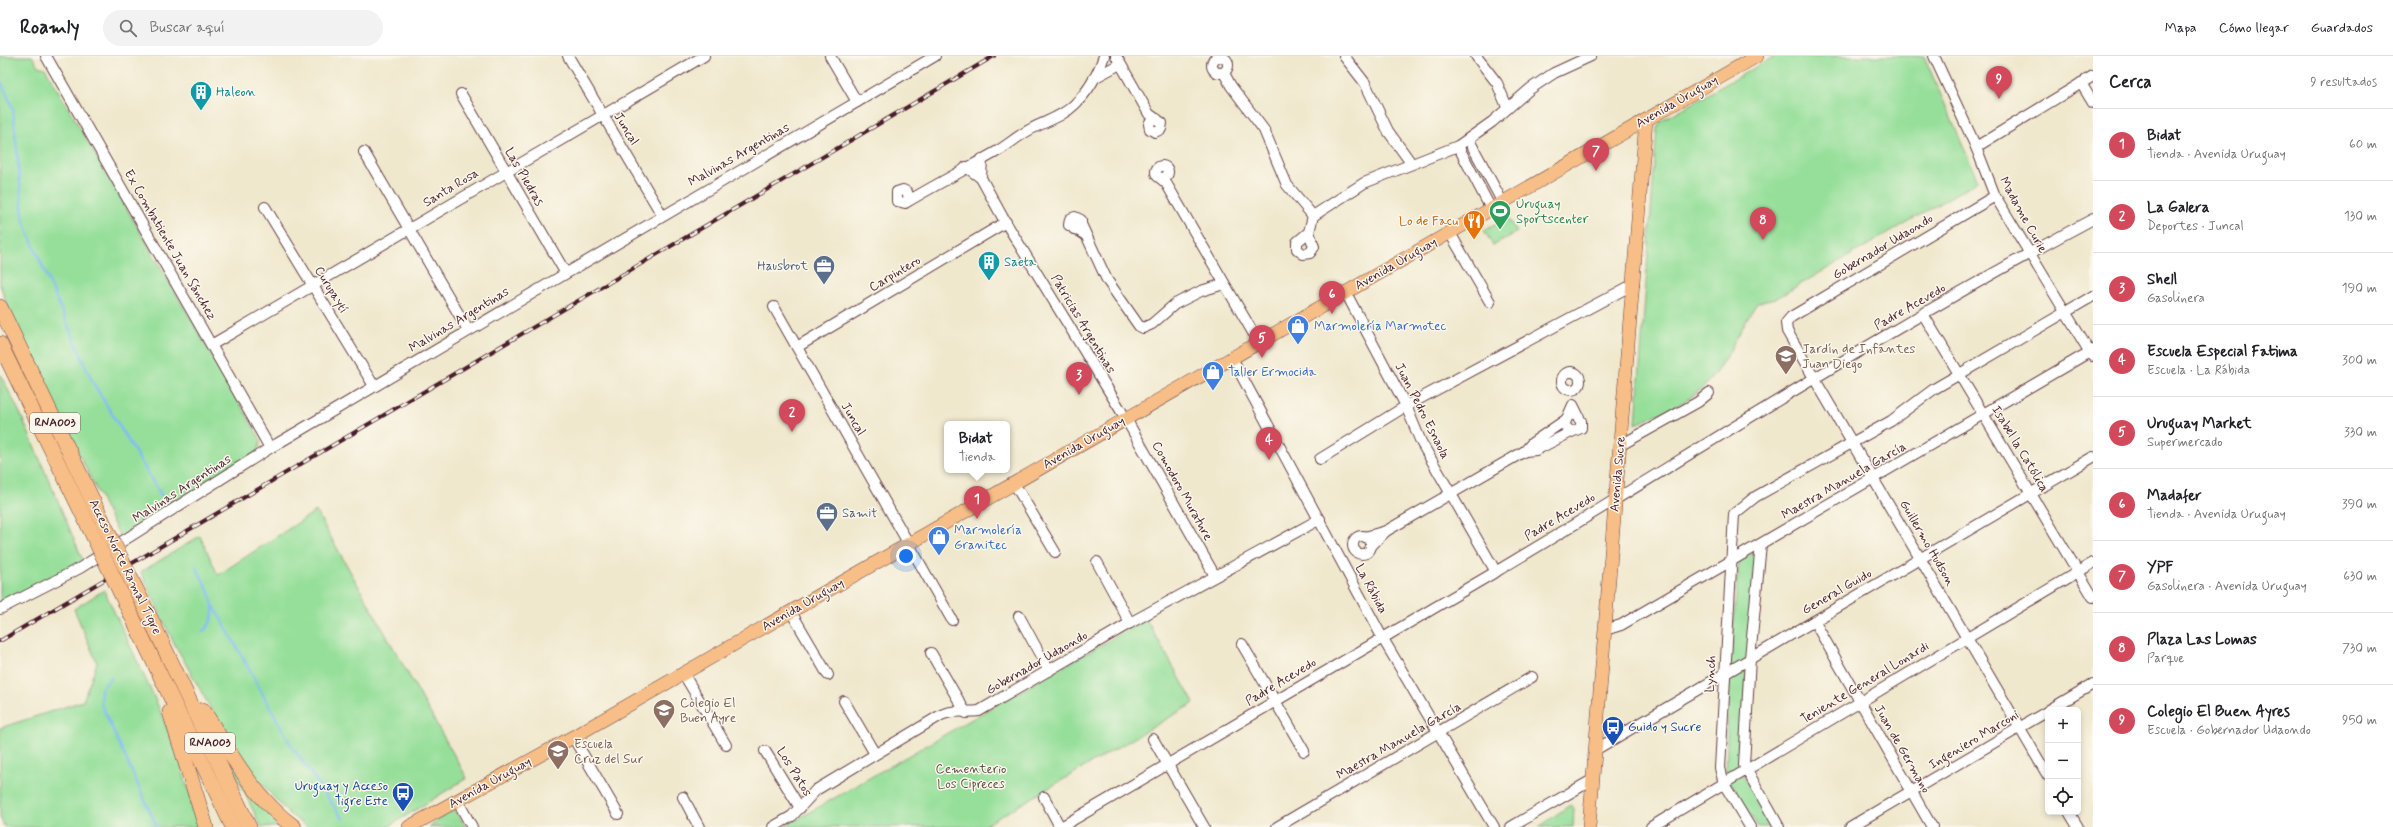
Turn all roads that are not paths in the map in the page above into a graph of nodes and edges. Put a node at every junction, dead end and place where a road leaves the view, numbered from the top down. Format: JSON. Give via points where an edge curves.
{"nodes":[{"id":1,"x":46,"y":56,"type":"edge"},
{"id":2,"x":568,"y":56,"type":"edge"},
{"id":3,"x":704,"y":56,"type":"edge"},
{"id":4,"x":830,"y":56,"type":"edge"},
{"id":5,"x":935,"y":56,"type":"edge"},
{"id":6,"x":1104,"y":56,"type":"edge"},
{"id":7,"x":1344,"y":56,"type":"edge"},
{"id":8,"x":1476,"y":56,"type":"edge"},
{"id":9,"x":1591,"y":56,"type":"edge"},
{"id":10,"x":1756,"y":56,"type":"edge"},
{"id":11,"x":1934,"y":56,"type":"edge"},
{"id":12,"x":1118,"y":60,"type":"edge"},
{"id":13,"x":1224,"y":73,"type":"dead end"},
{"id":14,"x":2093,"y":76,"type":"edge"},
{"id":15,"x":1094,"y":78,"type":"junction"},
{"id":16,"x":2081,"y":83,"type":"junction"},
{"id":17,"x":461,"y":94,"type":"dead end"},
{"id":18,"x":857,"y":102,"type":"junction"},
{"id":19,"x":2093,"y":103,"type":"edge"},
{"id":20,"x":1507,"y":107,"type":"junction"},
{"id":21,"x":602,"y":115,"type":"junction"},
{"id":22,"x":1152,"y":118,"type":"dead end"},
{"id":23,"x":1646,"y":120,"type":"junction"},
{"id":24,"x":1469,"y":140,"type":"junction"},
{"id":25,"x":1458,"y":146,"type":"junction"},
{"id":26,"x":1976,"y":147,"type":"junction"},
{"id":27,"x":364,"y":152,"type":"dead end"},
{"id":28,"x":982,"y":159,"type":"junction"},
{"id":29,"x":1411,"y":163,"type":"junction"},
{"id":30,"x":966,"y":167,"type":"junction"},
{"id":31,"x":506,"y":171,"type":"junction"},
{"id":32,"x":981,"y":178,"type":"junction"},
{"id":33,"x":1164,"y":179,"type":"dead end"},
{"id":34,"x":1995,"y":196,"type":"junction"},
{"id":35,"x":907,"y":197,"type":"dead end"},
{"id":36,"x":1503,"y":203,"type":"junction"},
{"id":37,"x":265,"y":207,"type":"dead end"},
{"id":38,"x":1491,"y":209,"type":"junction"},
{"id":39,"x":662,"y":215,"type":"junction"},
{"id":40,"x":1312,"y":216,"type":"junction"},
{"id":41,"x":2093,"y":219,"type":"edge"},
{"id":42,"x":1006,"y":222,"type":"junction"},
{"id":43,"x":1078,"y":226,"type":"dead end"},
{"id":44,"x":409,"y":229,"type":"junction"},
{"id":45,"x":1309,"y":232,"type":"dead end"},
{"id":46,"x":1450,"y":233,"type":"junction"},
{"id":47,"x":2029,"y":253,"type":"junction"},
{"id":48,"x":565,"y":272,"type":"junction"},
{"id":49,"x":1224,"y":284,"type":"junction"},
{"id":50,"x":1634,"y":284,"type":"junction"},
{"id":51,"x":313,"y":285,"type":"junction"},
{"id":52,"x":1346,"y":293,"type":"junction"},
{"id":53,"x":2093,"y":296,"type":"edge"},
{"id":54,"x":0,"y":302,"type":"edge"},
{"id":55,"x":1490,"y":302,"type":"dead end"},
{"id":56,"x":0,"y":307,"type":"edge"},
{"id":57,"x":774,"y":307,"type":"dead end"},
{"id":58,"x":2068,"y":312,"type":"junction"},
{"id":59,"x":1924,"y":314,"type":"junction"},
{"id":60,"x":1786,"y":323,"type":"joint"},
{"id":61,"x":9,"y":327,"type":"junction"},
{"id":62,"x":468,"y":330,"type":"junction"},
{"id":63,"x":1259,"y":343,"type":"junction"},
{"id":64,"x":0,"y":344,"type":"edge"},
{"id":65,"x":213,"y":344,"type":"junction"},
{"id":66,"x":797,"y":347,"type":"junction"},
{"id":67,"x":2092,"y":353,"type":"edge"},
{"id":68,"x":1232,"y":358,"type":"junction"},
{"id":69,"x":1961,"y":374,"type":"junction"},
{"id":70,"x":1814,"y":378,"type":"junction"},
{"id":71,"x":374,"y":386,"type":"junction"},
{"id":72,"x":1709,"y":393,"type":"dead end"},
{"id":73,"x":1571,"y":395,"type":"dead end"},
{"id":74,"x":1406,"y":406,"type":"junction"},
{"id":75,"x":1984,"y":414,"type":"junction"},
{"id":76,"x":1571,"y":418,"type":"junction"},
{"id":77,"x":1126,"y":419,"type":"junction"},
{"id":78,"x":1571,"y":432,"type":"junction"},
{"id":79,"x":1853,"y":443,"type":"junction"},
{"id":80,"x":1620,"y":445,"type":"junction"},
{"id":81,"x":270,"y":448,"type":"junction"},
{"id":82,"x":1525,"y":451,"type":"junction"},
{"id":83,"x":2093,"y":458,"type":"edge"},
{"id":84,"x":1320,"y":459,"type":"dead end"},
{"id":85,"x":1874,"y":479,"type":"junction"},
{"id":86,"x":1014,"y":483,"type":"junction"},
{"id":87,"x":1450,"y":494,"type":"junction"},
{"id":88,"x":2032,"y":494,"type":"junction"},
{"id":89,"x":1616,"y":498,"type":"junction"},
{"id":90,"x":1320,"y":519,"type":"junction"},
{"id":91,"x":95,"y":522,"type":"junction"},
{"id":92,"x":1386,"y":531,"type":"junction"},
{"id":93,"x":1364,"y":537,"type":"junction"},
{"id":94,"x":910,"y":544,"type":"junction"},
{"id":95,"x":1761,"y":544,"type":"junction"},
{"id":96,"x":1371,"y":546,"type":"junction"},
{"id":97,"x":1055,"y":552,"type":"dead end"},
{"id":98,"x":1920,"y":559,"type":"junction"},
{"id":99,"x":1097,"y":562,"type":"dead end"},
{"id":100,"x":1731,"y":562,"type":"junction"},
{"id":101,"x":2093,"y":563,"type":"edge"},
{"id":102,"x":1496,"y":572,"type":"junction"},
{"id":103,"x":2078,"y":572,"type":"junction"},
{"id":104,"x":1215,"y":576,"type":"junction"},
{"id":105,"x":2093,"y":597,"type":"edge"},
{"id":106,"x":0,"y":609,"type":"edge"},
{"id":107,"x":790,"y":612,"type":"junction"},
{"id":108,"x":1019,"y":616,"type":"dead end"},
{"id":109,"x":952,"y":620,"type":"dead end"},
{"id":110,"x":1814,"y":621,"type":"junction"},
{"id":111,"x":1130,"y":623,"type":"junction"},
{"id":112,"x":1605,"y":630,"type":"junction"},
{"id":113,"x":1382,"y":638,"type":"junction"},
{"id":114,"x":1967,"y":638,"type":"junction"},
{"id":115,"x":1242,"y":644,"type":"dead end"},
{"id":116,"x":931,"y":653,"type":"dead end"},
{"id":117,"x":170,"y":658,"type":"junction"},
{"id":118,"x":1750,"y":658,"type":"junction"},
{"id":119,"x":156,"y":665,"type":"junction"},
{"id":120,"x":1049,"y":671,"type":"junction"},
{"id":121,"x":684,"y":673,"type":"junction"},
{"id":122,"x":1724,"y":673,"type":"junction"},
{"id":123,"x":828,"y":675,"type":"dead end"},
{"id":124,"x":1532,"y":677,"type":"dead end"},
{"id":125,"x":2093,"y":684,"type":"edge"},
{"id":126,"x":1860,"y":700,"type":"junction"},
{"id":127,"x":844,"y":701,"type":"dead end"},
{"id":128,"x":1274,"y":701,"type":"junction"},
{"id":129,"x":2054,"y":707,"type":"edge"},
{"id":130,"x":2045,"y":712,"type":"edge"},
{"id":131,"x":966,"y":713,"type":"junction"},
{"id":132,"x":2020,"y":728,"type":"junction"},
{"id":133,"x":1438,"y":734,"type":"junction"},
{"id":134,"x":573,"y":737,"type":"junction"},
{"id":135,"x":1153,"y":739,"type":"dead end"},
{"id":136,"x":726,"y":745,"type":"dead end"},
{"id":137,"x":1595,"y":750,"type":"junction"},
{"id":138,"x":765,"y":751,"type":"dead end"},
{"id":139,"x":1304,"y":751,"type":"dead end"},
{"id":140,"x":875,"y":754,"type":"junction"},
{"id":141,"x":1167,"y":764,"type":"junction"},
{"id":142,"x":1746,"y":770,"type":"junction"},
{"id":143,"x":2045,"y":771,"type":"edge"},
{"id":144,"x":1592,"y":780,"type":"junction"},
{"id":145,"x":1724,"y":784,"type":"junction"},
{"id":146,"x":1911,"y":792,"type":"junction"},
{"id":147,"x":683,"y":797,"type":"dead end"},
{"id":148,"x":1044,"y":797,"type":"dead end"},
{"id":149,"x":458,"y":802,"type":"junction"},
{"id":150,"x":800,"y":808,"type":"junction"},
{"id":151,"x":618,"y":814,"type":"dead end"},
{"id":152,"x":2071,"y":815,"type":"edge"},
{"id":153,"x":206,"y":827,"type":"edge"},
{"id":154,"x":233,"y":827,"type":"edge"},
{"id":155,"x":250,"y":827,"type":"edge"},
{"id":156,"x":294,"y":827,"type":"edge"},
{"id":157,"x":409,"y":827,"type":"edge"},
{"id":158,"x":472,"y":827,"type":"edge"},
{"id":159,"x":699,"y":827,"type":"edge"},
{"id":160,"x":773,"y":827,"type":"edge"},
{"id":161,"x":1060,"y":827,"type":"edge"},
{"id":162,"x":1204,"y":827,"type":"edge"},
{"id":163,"x":1277,"y":827,"type":"edge"},
{"id":164,"x":1494,"y":827,"type":"edge"},
{"id":165,"x":1511,"y":827,"type":"edge"},
{"id":166,"x":1589,"y":827,"type":"edge"},
{"id":167,"x":1651,"y":827,"type":"edge"},
{"id":168,"x":1750,"y":827,"type":"edge"},
{"id":169,"x":1779,"y":827,"type":"edge"},
{"id":170,"x":1850,"y":827,"type":"edge"},
{"id":171,"x":1932,"y":827,"type":"edge"},
{"id":172,"x":2078,"y":827,"type":"edge"}],
"edges":[{"from":1,"to":65,"type":"street","name":"Ex Combatiente Juan Sánchez"},
{"from":2,"to":21,"type":"street","name":"Juncal"},
{"from":3,"to":21,"type":"street","name":"Santa Rosa"},
{"from":4,"to":18,"type":"street"},
{"from":5,"to":18,"type":"street","name":"Malvinas Argentinas"},
{"from":6,"to":15,"type":"street"},
{"from":7,"to":29,"type":"street","via":[[1365,83],[1388,131]]},
{"from":8,"to":20,"type":"street","via":[[1497,83]]},
{"from":9,"to":20,"type":"street","via":[[1554,73]]},
{"from":10,"to":23,"type":"main road","name":"Avenida Uruguay"},
{"from":11,"to":26,"type":"street","name":"Madame Curie"},
{"from":12,"to":15,"type":"street"},
{"from":12,"to":22,"type":"street"},
{"from":13,"to":40,"type":"street","via":[[1264,130],[1287,185]]},
{"from":14,"to":16,"type":"street"},
{"from":15,"to":28,"type":"street","via":[[1067,111],[1031,129]]},
{"from":16,"to":19,"type":"street"},
{"from":16,"to":26,"type":"street"},
{"from":17,"to":31,"type":"street","name":"Las Piedras"},
{"from":18,"to":39,"type":"street","name":"Malvinas Argentinas"},
{"from":20,"to":24,"type":"street"},
{"from":21,"to":31,"type":"street","name":"Santa Rosa"},
{"from":21,"to":39,"type":"street","name":"Juncal"},
{"from":23,"to":36,"type":"main road","name":"Avenida Uruguay"},
{"from":23,"to":50,"type":"main road","name":"Avenida Sucre"},
{"from":24,"to":25,"type":"street"},
{"from":24,"to":36,"type":"street"},
{"from":25,"to":29,"type":"street"},
{"from":25,"to":38,"type":"street"},
{"from":26,"to":34,"type":"street","name":"Madame Curie"},
{"from":27,"to":44,"type":"street"},
{"from":28,"to":30,"type":"street"},
{"from":28,"to":32,"type":"street"},
{"from":29,"to":40,"type":"street","via":[[1364,183]]},
{"from":30,"to":32,"type":"street"},
{"from":30,"to":35,"type":"street","via":[[918,194]]},
{"from":31,"to":44,"type":"street","name":"Santa Rosa"},
{"from":31,"to":48,"type":"street","name":"Las Piedras"},
{"from":32,"to":42,"type":"street","name":"Patricias Argentinas"},
{"from":33,"to":49,"type":"street"},
{"from":34,"to":47,"type":"street","name":"Madame Curie"},
{"from":34,"to":60,"type":"street","name":"Gobernador Udaondo","via":[[1791,317]]},
{"from":36,"to":38,"type":"main road","name":"Avenida Uruguay"},
{"from":37,"to":51,"type":"street","name":"Curupaytí"},
{"from":38,"to":46,"type":"main road","name":"Avenida Uruguay"},
{"from":39,"to":48,"type":"street","name":"Malvinas Argentinas"},
{"from":40,"to":45,"type":"street"},
{"from":41,"to":47,"type":"street","name":"Padre Acevedo"},
{"from":42,"to":66,"type":"street","name":"Carpintero"},
{"from":42,"to":77,"type":"street","name":"Patricias Argentinas"},
{"from":43,"to":49,"type":"street","via":[[1107,280],[1143,328],[1182,300]]},
{"from":44,"to":51,"type":"street","name":"Santa Rosa"},
{"from":44,"to":62,"type":"street"},
{"from":46,"to":52,"type":"main road","name":"Avenida Uruguay"},
{"from":46,"to":55,"type":"street"},
{"from":47,"to":58,"type":"street","name":"Madame Curie"},
{"from":47,"to":59,"type":"street","name":"Padre Acevedo"},
{"from":48,"to":62,"type":"street","name":"Malvinas Argentinas"},
{"from":49,"to":63,"type":"street"},
{"from":50,"to":74,"type":"street"},
{"from":50,"to":80,"type":"main road","name":"Avenida Sucre"},
{"from":51,"to":65,"type":"street","name":"Santa Rosa"},
{"from":51,"to":71,"type":"street","name":"Curupaytí"},
{"from":52,"to":63,"type":"main road","name":"Avenida Uruguay"},
{"from":52,"to":74,"type":"street","name":"Juan Pedro Esnaola"},
{"from":53,"to":58,"type":"street"},
{"from":54,"to":61,"type":"highway"},
{"from":56,"to":61,"type":"highway","name":"Acceso Norte Ramal Tigre","number":"RNA003"},
{"from":57,"to":66,"type":"street","name":"Juncal"},
{"from":58,"to":67,"type":"street","name":"Madame Curie"},
{"from":58,"to":69,"type":"street"},
{"from":59,"to":69,"type":"street","name":"Isabel la Católica"},
{"from":59,"to":70,"type":"street","name":"Padre Acevedo"},
{"from":60,"to":70,"type":"street","name":"Guillermo Hudson"},
{"from":61,"to":91,"type":"highway","name":"Acceso Norte Ramal Tigre","number":"RNA003"},
{"from":62,"to":71,"type":"street","name":"Malvinas Argentinas"},
{"from":63,"to":68,"type":"main road","name":"Avenida Uruguay"},
{"from":64,"to":91,"type":"highway","name":"Acceso Norte Ramal Tigre","number":"RNA003"},
{"from":65,"to":81,"type":"street","name":"Ex Combatiente Juan Sánchez"},
{"from":66,"to":94,"type":"street","name":"Juncal"},
{"from":67,"to":75,"type":"street","name":"Maestra Manuela García"},
{"from":68,"to":77,"type":"main road","name":"Avenida Uruguay"},
{"from":68,"to":90,"type":"street","name":"La Rábida"},
{"from":69,"to":75,"type":"street","name":"Isabel la Católica"},
{"from":69,"to":79,"type":"street"},
{"from":70,"to":79,"type":"street","name":"Guillermo Hudson"},
{"from":70,"to":89,"type":"street","name":"Padre Acevedo"},
{"from":71,"to":81,"type":"street","name":"Malvinas Argentinas"},
{"from":72,"to":80,"type":"street","via":[[1698,402]]},
{"from":73,"to":76,"type":"street"},
{"from":74,"to":84,"type":"street"},
{"from":74,"to":87,"type":"street","name":"Juan Pedro Esnaola","via":[[1421,442]]},
{"from":75,"to":85,"type":"street","name":"Maestra Manuela García"},
{"from":75,"to":88,"type":"street","name":"Isabel la Católica"},
{"from":76,"to":78,"type":"street","via":[[1565,428]]},
{"from":76,"to":78,"type":"street","via":[[1581,428]]},
{"from":76,"to":82,"type":"street","via":[[1532,443]]},
{"from":77,"to":86,"type":"main road","name":"Avenida Uruguay"},
{"from":77,"to":104,"type":"street","name":"Comodoro Murature"},
{"from":78,"to":82,"type":"street","via":[[1536,450]]},
{"from":79,"to":85,"type":"street","name":"Guillermo Hudson"},
{"from":79,"to":100,"type":"street","name":"Lynch","via":[[1755,497],[1734,514]]},
{"from":80,"to":89,"type":"main road","name":"Avenida Sucre"},
{"from":81,"to":106,"type":"street","name":"Malvinas Argentinas","via":[[109,551]]},
{"from":82,"to":87,"type":"street"},
{"from":83,"to":88,"type":"street","name":"General Guido"},
{"from":85,"to":95,"type":"street","name":"Maestra Manuela García"},
{"from":85,"to":98,"type":"street","name":"Guillermo Hudson"},
{"from":86,"to":94,"type":"main road","name":"Avenida Uruguay"},
{"from":86,"to":97,"type":"street"},
{"from":87,"to":92,"type":"street"},
{"from":87,"to":102,"type":"street","name":"Juan Pedro Esnaola"},
{"from":88,"to":98,"type":"street","name":"General Guido"},
{"from":88,"to":103,"type":"street","name":"Isabel la Católica"},
{"from":89,"to":102,"type":"street","name":"Padre Acevedo"},
{"from":89,"to":112,"type":"main road","name":"Avenida Sucre"},
{"from":90,"to":104,"type":"street","name":"Gobernador Udaondo"},
{"from":90,"to":113,"type":"street","name":"La Rábida"},
{"from":91,"to":117,"type":"highway","name":"Acceso Norte Ramal Tigre","number":"RNA003","bridge":true},
{"from":91,"to":119,"type":"highway","name":"Acceso Norte Ramal Tigre","number":"RNA003","bridge":true,"via":[[140,633]]},
{"from":92,"to":93,"type":"street"},
{"from":92,"to":96,"type":"street"},
{"from":93,"to":96,"type":"street","via":[[1370,540]]},
{"from":93,"to":96,"type":"street","via":[[1358,537],[1354,542],[1356,551],[1365,553]]},
{"from":94,"to":107,"type":"main road","name":"Avenida Uruguay"},
{"from":94,"to":109,"type":"street","name":"Juncal"},
{"from":95,"to":100,"type":"street","name":"Maestra Manuela García"},
{"from":95,"to":118,"type":"street"},
{"from":98,"to":110,"type":"street","name":"General Guido"},
{"from":98,"to":114,"type":"street","name":"Guillermo Hudson"},
{"from":99,"to":111,"type":"street"},
{"from":100,"to":112,"type":"street","name":"Maestra Manuela García","via":[[1621,625]]},
{"from":100,"to":122,"type":"street","name":"Lynch"},
{"from":101,"to":103,"type":"street","name":"Teniente General Lonardi"},
{"from":102,"to":113,"type":"street","name":"Padre Acevedo"},
{"from":103,"to":105,"type":"street","name":"Isabel la Católica"},
{"from":103,"to":114,"type":"street","name":"Teniente General Lonardi"},
{"from":104,"to":111,"type":"street","name":"Gobernador Udaondo"},
{"from":107,"to":121,"type":"main road","name":"Avenida Uruguay"},
{"from":107,"to":123,"type":"street"},
{"from":108,"to":120,"type":"street"},
{"from":110,"to":118,"type":"street","name":"General Guido"},
{"from":110,"to":126,"type":"street","name":"Juan de Germano"},
{"from":111,"to":120,"type":"street","name":"Gobernador Udaondo"},
{"from":112,"to":137,"type":"main road","name":"Avenida Sucre"},
{"from":113,"to":128,"type":"street","name":"Padre Acevedo"},
{"from":113,"to":133,"type":"street","name":"La Rábida"},
{"from":114,"to":126,"type":"street","name":"Teniente General Lonardi"},
{"from":114,"to":132,"type":"street","name":"Guillermo Hudson"},
{"from":115,"to":128,"type":"street"},
{"from":116,"to":131,"type":"street"},
{"from":117,"to":155,"type":"highway","name":"Acceso Norte Ramal Tigre","number":"RNA003"},
{"from":117,"to":156,"type":"highway","via":[[243,773],[269,804]]},
{"from":118,"to":122,"type":"street","name":"General Guido"},
{"from":118,"to":142,"type":"street","via":[[1744,759]]},
{"from":119,"to":153,"type":"highway"},
{"from":119,"to":154,"type":"highway","name":"Acceso Norte Ramal Tigre","number":"RNA003"},
{"from":120,"to":131,"type":"street","name":"Gobernador Udaondo","via":[[979,711]]},
{"from":121,"to":134,"type":"main road","name":"Avenida Uruguay"},
{"from":121,"to":136,"type":"street"},
{"from":122,"to":137,"type":"street","name":"General Guido"},
{"from":122,"to":145,"type":"street","name":"Lynch","via":[[1720,768]]},
{"from":124,"to":133,"type":"street","name":"Maestra Manuela García"},
{"from":125,"to":129,"type":"street","name":"Ingeniero Marconi"},
{"from":126,"to":142,"type":"street","name":"Teniente General Lonardi"},
{"from":126,"to":146,"type":"street","name":"Juan de Germano"},
{"from":127,"to":140,"type":"street"},
{"from":128,"to":139,"type":"street"},
{"from":128,"to":141,"type":"street","name":"Padre Acevedo"},
{"from":130,"to":132,"type":"street","name":"Ingeniero Marconi"},
{"from":131,"to":140,"type":"street","name":"Gobernador Udaondo","via":[[950,711]]},
{"from":132,"to":143,"type":"street","name":"Guillermo Hudson"},
{"from":132,"to":146,"type":"street","name":"Ingeniero Marconi"},
{"from":133,"to":163,"type":"street","name":"Maestra Manuela García"},
{"from":133,"to":164,"type":"street","name":"La Rábida"},
{"from":134,"to":149,"type":"main road","name":"Avenida Uruguay"},
{"from":134,"to":151,"type":"street"},
{"from":135,"to":141,"type":"street"},
{"from":137,"to":144,"type":"main road","name":"Avenida Sucre"},
{"from":138,"to":150,"type":"street","name":"Los Patos"},
{"from":140,"to":150,"type":"street","name":"Gobernador Udaondo","via":[[816,790]]},
{"from":141,"to":161,"type":"street","name":"Padre Acevedo"},
{"from":141,"to":162,"type":"street"},
{"from":142,"to":145,"type":"street","name":"Teniente General Lonardi"},
{"from":142,"to":169,"type":"street"},
{"from":144,"to":165,"type":"street"},
{"from":144,"to":166,"type":"main road","name":"Avenida Sucre"},
{"from":145,"to":167,"type":"street","name":"Teniente General Lonardi"},
{"from":145,"to":168,"type":"street","name":"Lynch"},
{"from":146,"to":170,"type":"street","name":"Ingeniero Marconi"},
{"from":146,"to":171,"type":"street","name":"Juan de Germano"},
{"from":147,"to":159,"type":"street"},
{"from":148,"to":161,"type":"street"},
{"from":149,"to":157,"type":"main road","name":"Avenida Uruguay"},
{"from":149,"to":158,"type":"street"},
{"from":150,"to":160,"type":"street","name":"Gobernador Udaondo"},
{"from":152,"to":172,"type":"street"}]}
